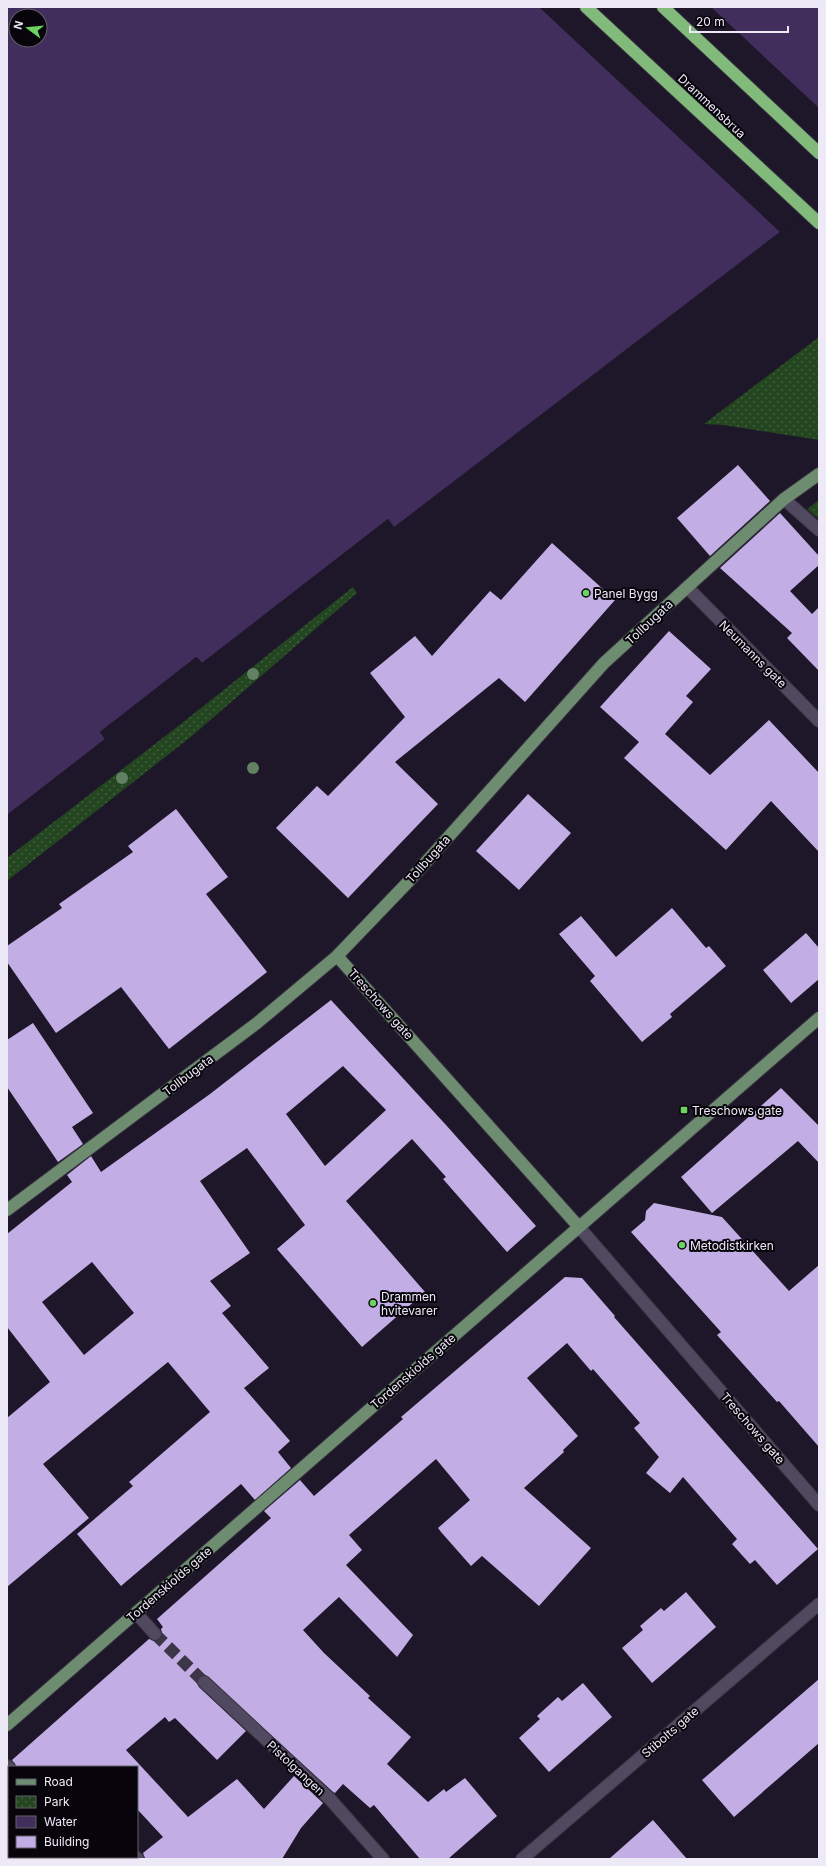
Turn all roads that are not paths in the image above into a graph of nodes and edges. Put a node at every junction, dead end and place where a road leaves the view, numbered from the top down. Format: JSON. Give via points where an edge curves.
{"nodes":[{"id":1,"x":586,"y":7,"type":"edge"},
{"id":2,"x":662,"y":7,"type":"edge"},
{"id":3,"x":819,"y":153,"type":"edge"},
{"id":4,"x":819,"y":223,"type":"edge"},
{"id":5,"x":819,"y":474,"type":"edge"},
{"id":6,"x":784,"y":499,"type":"junction"},
{"id":7,"x":819,"y":530,"type":"edge"},
{"id":8,"x":687,"y":587,"type":"junction"},
{"id":9,"x":819,"y":721,"type":"edge"},
{"id":10,"x":337,"y":956,"type":"junction"},
{"id":11,"x":819,"y":1018,"type":"edge"},
{"id":12,"x":7,"y":1210,"type":"edge"},
{"id":13,"x":579,"y":1226,"type":"junction"},
{"id":14,"x":819,"y":1505,"type":"edge"},
{"id":15,"x":819,"y":1604,"type":"edge"},
{"id":16,"x":136,"y":1613,"type":"junction"},
{"id":17,"x":156,"y":1634,"type":"tunnel mouth"},
{"id":18,"x":204,"y":1682,"type":"tunnel mouth"},
{"id":19,"x":7,"y":1725,"type":"edge"},
{"id":20,"x":383,"y":1859,"type":"edge"},
{"id":21,"x":522,"y":1859,"type":"edge"}],
"edges":[{"from":1,"to":4,"type":"highway","name":"Drammensbrua"},
{"from":2,"to":3,"type":"highway"},
{"from":5,"to":6,"type":"main road","name":"Tollbugata"},
{"from":6,"to":7,"type":"street"},
{"from":6,"to":8,"type":"main road","name":"Tollbugata"},
{"from":8,"to":9,"type":"street","name":"Neumanns gate"},
{"from":8,"to":10,"type":"main road","name":"Tollbugata","via":[[604,663],[409,881]]},
{"from":10,"to":12,"type":"main road","name":"Tollbugata","via":[[257,1023]]},
{"from":10,"to":13,"type":"main road","name":"Treschows gate"},
{"from":11,"to":13,"type":"main road","name":"Tordenskiolds gate"},
{"from":13,"to":14,"type":"street","name":"Treschows gate"},
{"from":13,"to":16,"type":"main road","name":"Tordenskiolds gate"},
{"from":15,"to":21,"type":"street","name":"Stibolts gate"},
{"from":16,"to":17,"type":"street"},
{"from":16,"to":19,"type":"main road","name":"Tordenskiolds gate"},
{"from":18,"to":20,"type":"street","name":"Pistolgangen","via":[[330,1799]]}]}
